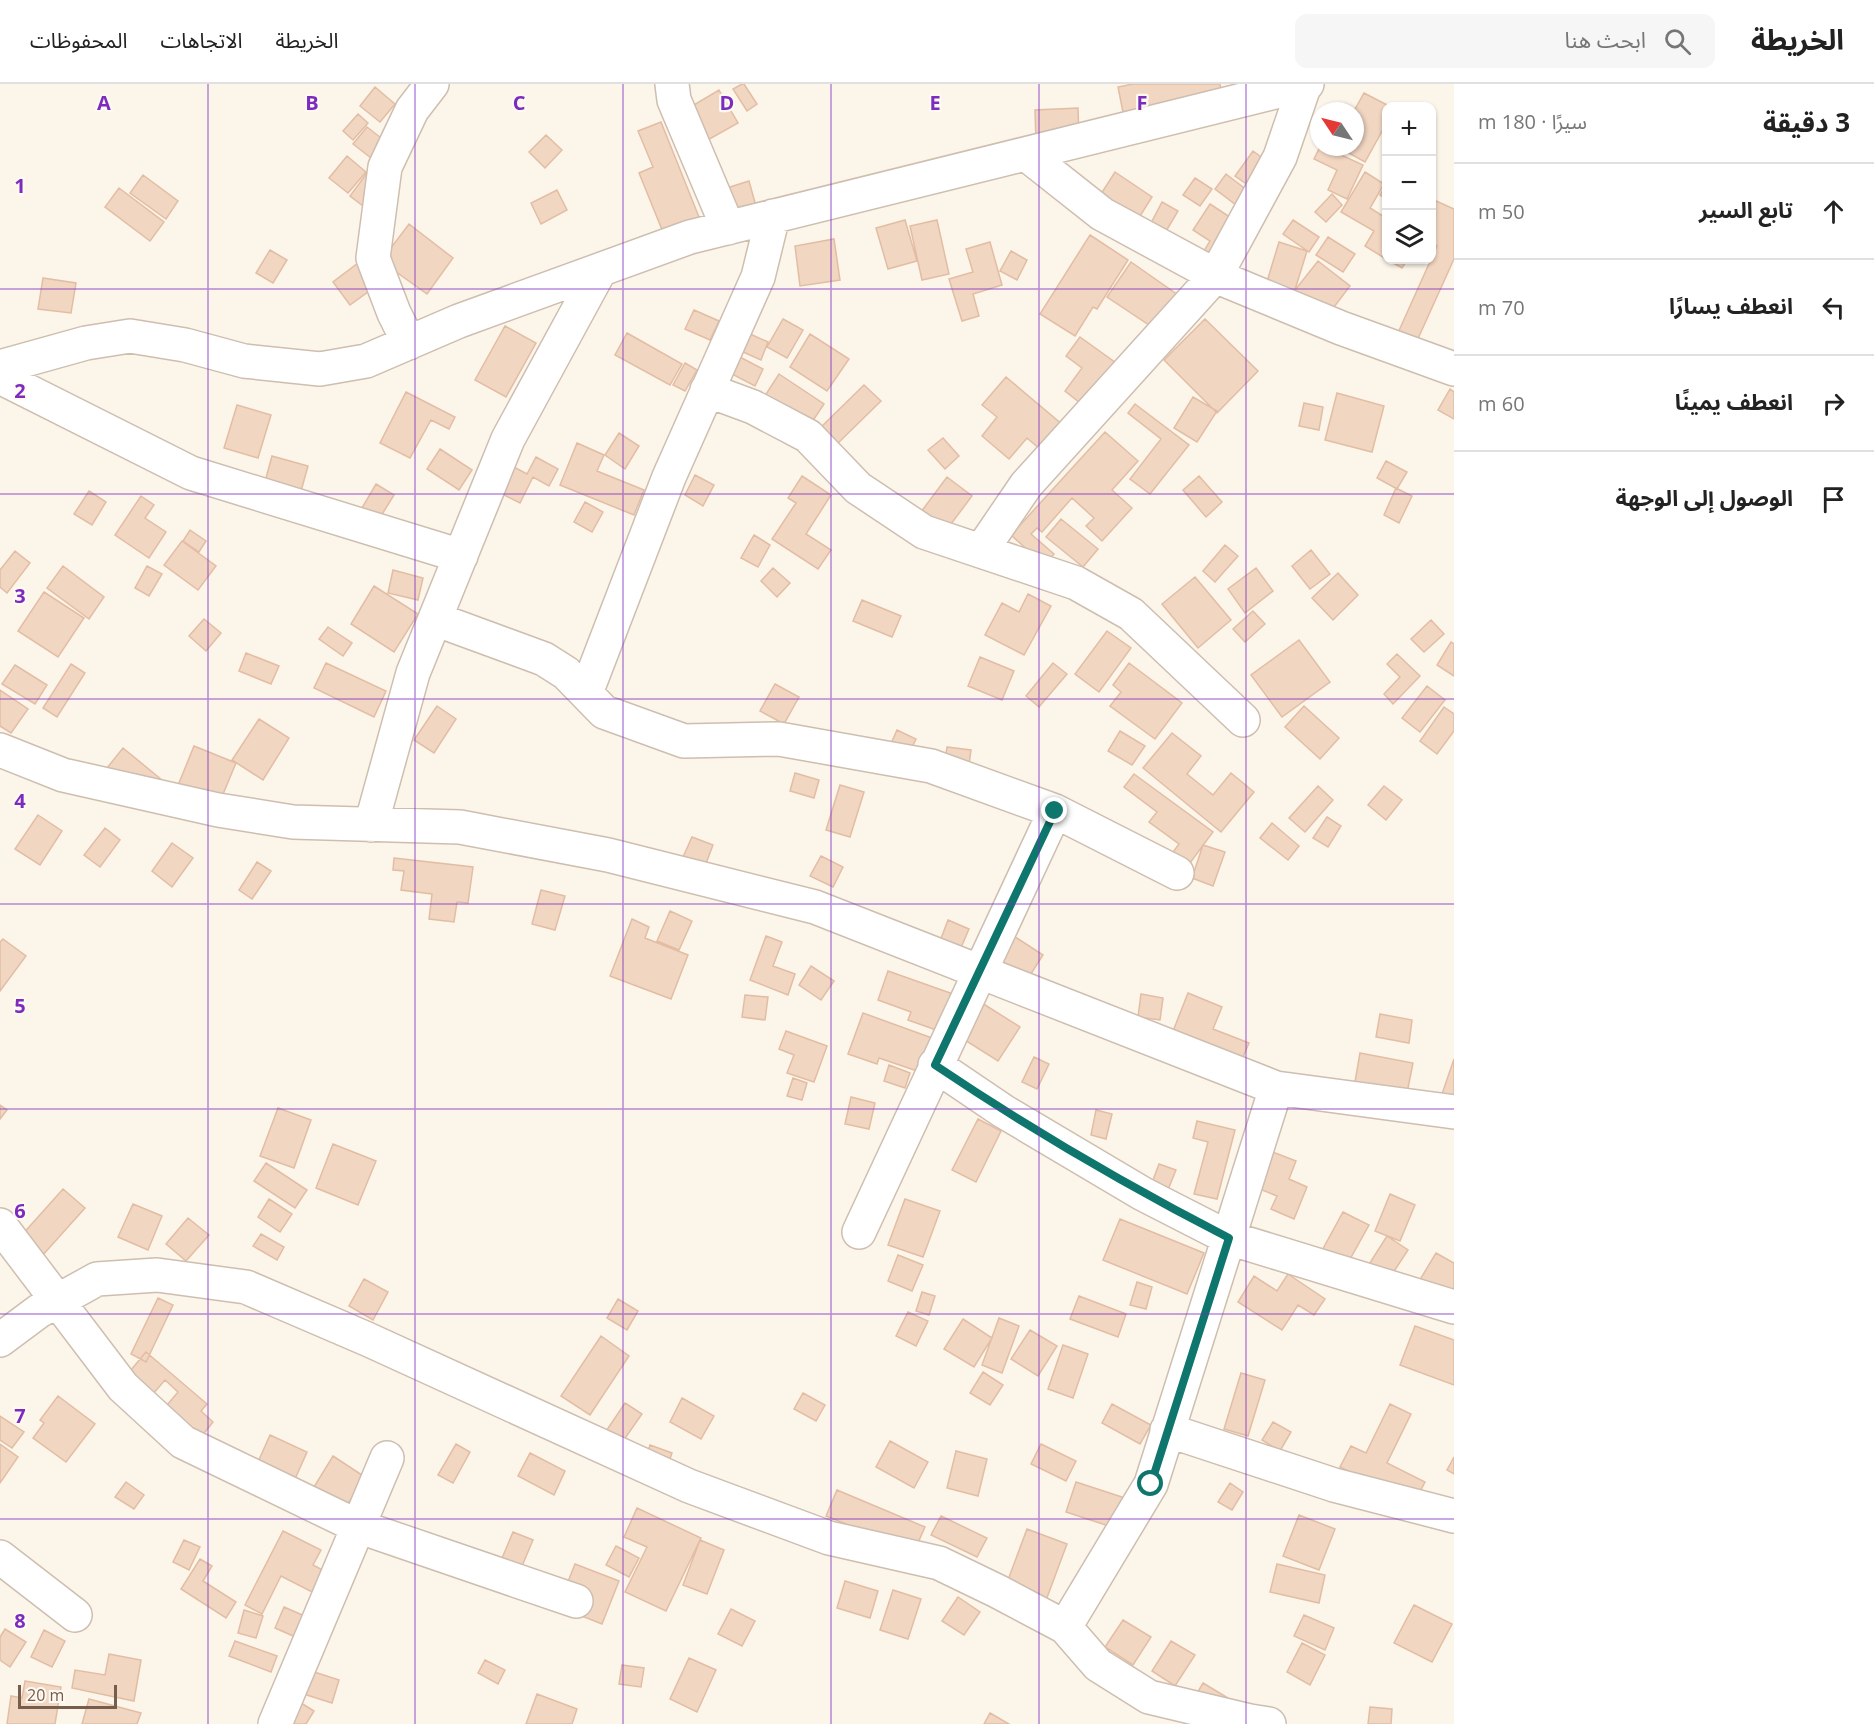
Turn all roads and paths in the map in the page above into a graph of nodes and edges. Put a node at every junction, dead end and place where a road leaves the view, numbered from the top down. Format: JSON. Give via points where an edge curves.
{"nodes":[{"id":1,"x":432,"y":84,"type":"edge"},
{"id":2,"x":672,"y":84,"type":"edge"},
{"id":3,"x":1306,"y":84,"type":"edge"},
{"id":4,"x":1026,"y":154,"type":"junction"},
{"id":5,"x":773,"y":216,"type":"junction"},
{"id":6,"x":728,"y":228,"type":"junction"},
{"id":7,"x":600,"y":270,"type":"junction"},
{"id":8,"x":1216,"y":275,"type":"junction"},
{"id":9,"x":409,"y":343,"type":"junction"},
{"id":10,"x":0,"y":367,"type":"edge"},
{"id":11,"x":1454,"y":369,"type":"edge"},
{"id":12,"x":0,"y":377,"type":"edge"},
{"id":13,"x":707,"y":390,"type":"junction"},
{"id":14,"x":981,"y":551,"type":"junction"},
{"id":15,"x":461,"y":556,"type":"junction"},
{"id":16,"x":435,"y":619,"type":"junction"},
{"id":17,"x":586,"y":693,"type":"junction"},
{"id":18,"x":1243,"y":720,"type":"dead end"},
{"id":19,"x":0,"y":750,"type":"edge"},
{"id":20,"x":1055,"y":811,"type":"junction"},
{"id":21,"x":371,"y":825,"type":"junction"},
{"id":22,"x":1177,"y":873,"type":"dead end"},
{"id":23,"x":980,"y":972,"type":"junction"},
{"id":24,"x":935,"y":1065,"type":"junction"},
{"id":25,"x":1276,"y":1088,"type":"junction"},
{"id":26,"x":1454,"y":1112,"type":"edge"},
{"id":27,"x":0,"y":1224,"type":"edge"},
{"id":28,"x":859,"y":1232,"type":"dead end"},
{"id":29,"x":1229,"y":1238,"type":"junction"},
{"id":30,"x":58,"y":1301,"type":"junction"},
{"id":31,"x":1454,"y":1307,"type":"edge"},
{"id":32,"x":0,"y":1340,"type":"edge"},
{"id":33,"x":1167,"y":1430,"type":"junction"},
{"id":34,"x":387,"y":1458,"type":"dead end"},
{"id":35,"x":1454,"y":1516,"type":"edge"},
{"id":36,"x":357,"y":1526,"type":"junction"},
{"id":37,"x":0,"y":1557,"type":"edge"},
{"id":38,"x":576,"y":1601,"type":"dead end"},
{"id":39,"x":75,"y":1615,"type":"dead end"},
{"id":40,"x":1065,"y":1627,"type":"junction"},
{"id":41,"x":275,"y":1724,"type":"edge"},
{"id":42,"x":1269,"y":1724,"type":"edge"}],
"edges":[{"from":1,"to":9,"type":"street","via":[[412,110],[385,168],[373,258]]},
{"from":2,"to":6,"type":"street","via":[[675,100]]},
{"from":3,"to":4,"type":"street"},
{"from":3,"to":8,"type":"street","via":[[1280,157]]},
{"from":4,"to":5,"type":"street"},
{"from":4,"to":8,"type":"street","via":[[1102,213]]},
{"from":5,"to":6,"type":"street"},
{"from":5,"to":13,"type":"street","via":[[758,277]]},
{"from":6,"to":7,"type":"street","via":[[690,237]]},
{"from":7,"to":9,"type":"street"},
{"from":7,"to":15,"type":"street","via":[[508,439]]},
{"from":8,"to":11,"type":"street","via":[[1341,328]]},
{"from":8,"to":14,"type":"street","via":[[1026,485]]},
{"from":9,"to":10,"type":"street","via":[[366,361],[320,369],[244,361],[130,336],[86,343]]},
{"from":12,"to":15,"type":"street","via":[[191,472]]},
{"from":13,"to":14,"type":"street","via":[[753,407],[808,436],[858,488],[924,532]]},
{"from":13,"to":17,"type":"street","via":[[669,477]]},
{"from":14,"to":18,"type":"street","via":[[1076,583],[1131,614]]},
{"from":15,"to":16,"type":"street"},
{"from":16,"to":17,"type":"street","via":[[544,659]]},
{"from":16,"to":21,"type":"street","via":[[413,673]]},
{"from":17,"to":20,"type":"street","via":[[604,712],[684,741],[779,739],[931,766]]},
{"from":19,"to":21,"type":"street","via":[[63,776],[218,810],[293,822]]},
{"from":20,"to":22,"type":"street"},
{"from":20,"to":23,"type":"street"},
{"from":21,"to":23,"type":"street","via":[[460,827],[608,855],[814,908]]},
{"from":23,"to":24,"type":"street"},
{"from":23,"to":25,"type":"street"},
{"from":24,"to":28,"type":"street"},
{"from":24,"to":29,"type":"street","via":[[1003,1111],[1143,1194]]},
{"from":25,"to":26,"type":"street"},
{"from":25,"to":29,"type":"street"},
{"from":27,"to":30,"type":"street"},
{"from":29,"to":31,"type":"street"},
{"from":29,"to":33,"type":"street"},
{"from":30,"to":32,"type":"street"},
{"from":30,"to":36,"type":"street","via":[[123,1386],[183,1442]]},
{"from":30,"to":40,"type":"street","via":[[97,1279],[157,1275],[246,1287],[689,1486],[829,1538],[939,1563]]},
{"from":33,"to":35,"type":"street","via":[[1334,1485]]},
{"from":33,"to":40,"type":"street","via":[[1151,1484]]},
{"from":34,"to":36,"type":"street"},
{"from":36,"to":38,"type":"street"},
{"from":36,"to":41,"type":"street"},
{"from":37,"to":39,"type":"street"},
{"from":40,"to":42,"type":"street","via":[[1098,1665],[1149,1697]]}]}
